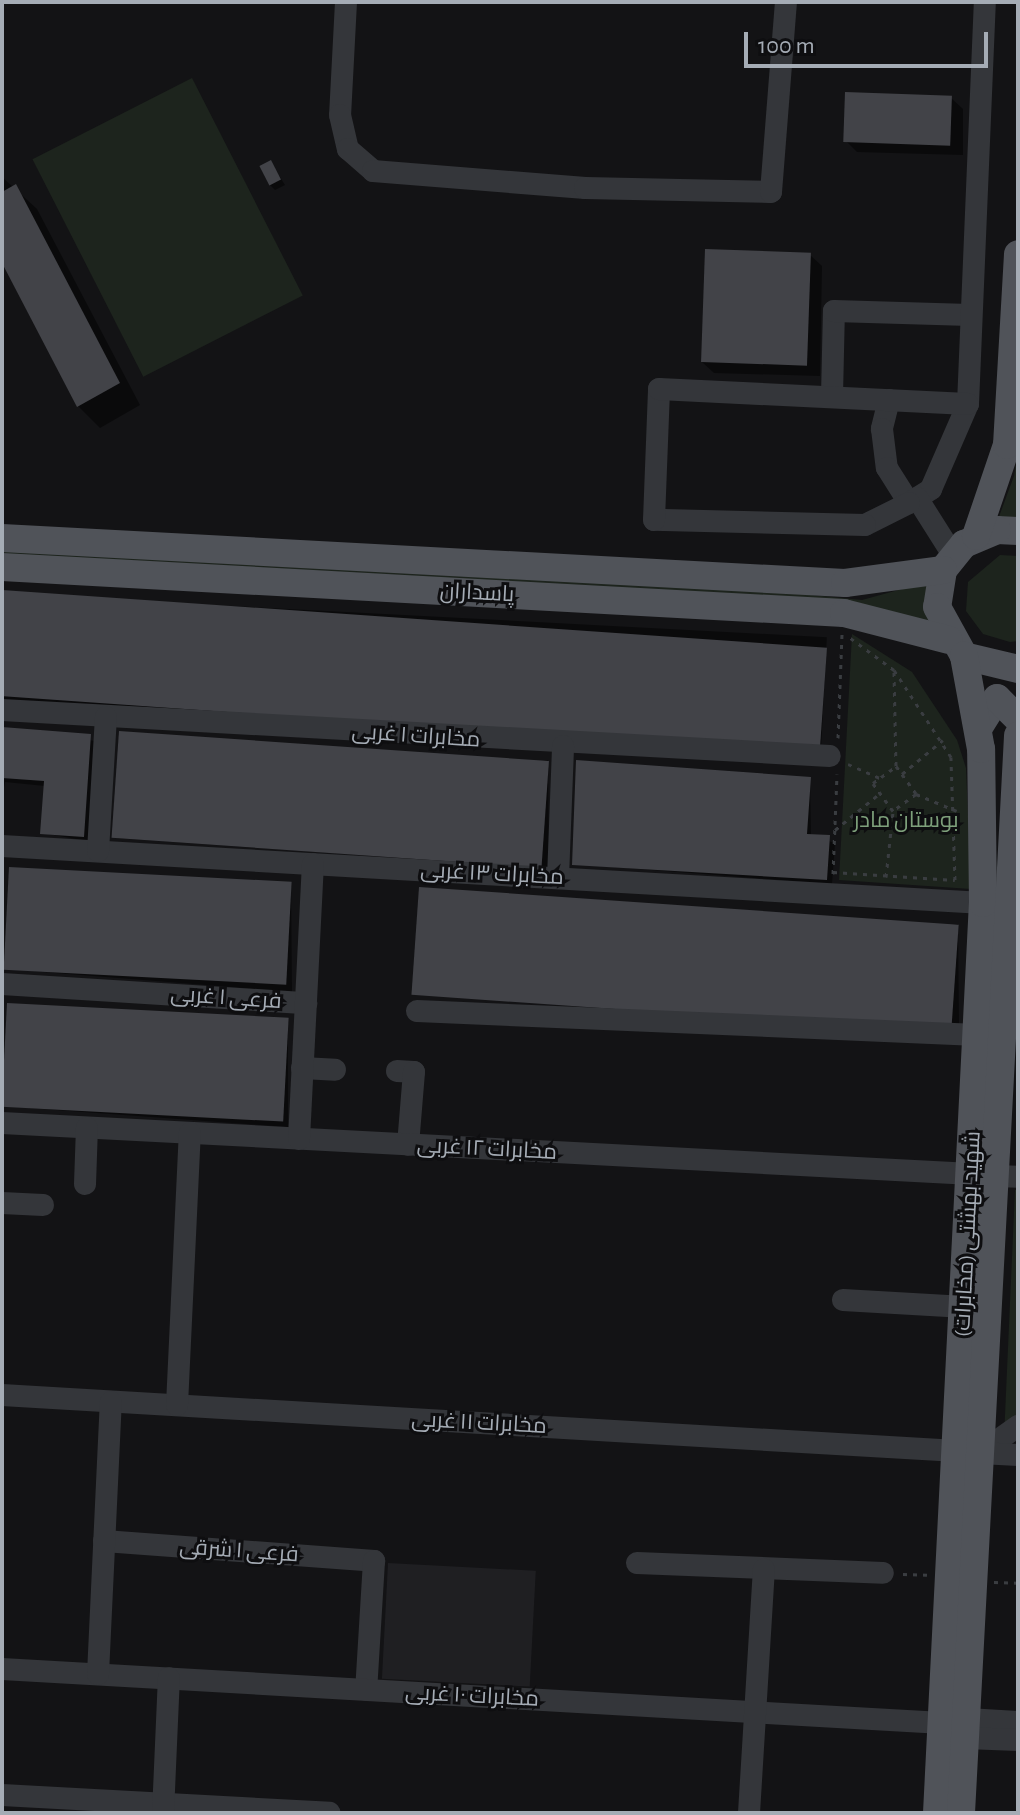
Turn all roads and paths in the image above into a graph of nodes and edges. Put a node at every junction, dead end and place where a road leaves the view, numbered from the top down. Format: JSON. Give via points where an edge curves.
{"nodes":[{"id":1,"x":346,"y":2,"type":"edge"},
{"id":2,"x":786,"y":2,"type":"edge"},
{"id":3,"x":985,"y":2,"type":"edge"},
{"id":4,"x":1018,"y":254,"type":"edge"},
{"id":5,"x":970,"y":315,"type":"junction"},
{"id":6,"x":832,"y":396,"type":"junction"},
{"id":7,"x":889,"y":400,"type":"junction"},
{"id":8,"x":968,"y":404,"type":"junction"},
{"id":9,"x":913,"y":501,"type":"junction"},
{"id":10,"x":1018,"y":531,"type":"edge"},
{"id":11,"x":976,"y":536,"type":"junction"},
{"id":12,"x":2,"y":538,"type":"edge"},
{"id":13,"x":948,"y":562,"type":"junction"},
{"id":14,"x":2,"y":567,"type":"edge"},
{"id":15,"x":842,"y":633,"type":"dead end"},
{"id":16,"x":957,"y":648,"type":"junction"},
{"id":17,"x":1018,"y":669,"type":"edge"},
{"id":18,"x":894,"y":670,"type":"junction"},
{"id":19,"x":2,"y":710,"type":"edge"},
{"id":20,"x":106,"y":717,"type":"junction"},
{"id":21,"x":1018,"y":719,"type":"edge"},
{"id":22,"x":979,"y":727,"type":"junction"},
{"id":23,"x":1018,"y":736,"type":"edge"},
{"id":24,"x":943,"y":740,"type":"junction"},
{"id":25,"x":563,"y":746,"type":"junction"},
{"id":26,"x":830,"y":756,"type":"joint"},
{"id":27,"x":896,"y":766,"type":"junction"},
{"id":28,"x":902,"y":774,"type":"junction"},
{"id":29,"x":880,"y":778,"type":"junction"},
{"id":30,"x":880,"y":793,"type":"junction"},
{"id":31,"x":916,"y":794,"type":"junction"},
{"id":32,"x":955,"y":810,"type":"junction"},
{"id":33,"x":893,"y":811,"type":"junction"},
{"id":34,"x":982,"y":825,"type":"junction"},
{"id":35,"x":835,"y":830,"type":"dead end"},
{"id":36,"x":2,"y":846,"type":"edge"},
{"id":37,"x":98,"y":851,"type":"junction"},
{"id":38,"x":313,"y":864,"type":"junction"},
{"id":39,"x":833,"y":872,"type":"dead end"},
{"id":40,"x":558,"y":878,"type":"junction"},
{"id":41,"x":886,"y":886,"type":"junction"},
{"id":42,"x":1003,"y":907,"type":"edge"},
{"id":43,"x":2,"y":984,"type":"edge"},
{"id":44,"x":306,"y":1003,"type":"junction"},
{"id":45,"x":417,"y":1011,"type":"dead end"},
{"id":46,"x":977,"y":1035,"type":"junction"},
{"id":47,"x":302,"y":1068,"type":"junction"},
{"id":48,"x":335,"y":1070,"type":"dead end"},
{"id":49,"x":397,"y":1071,"type":"dead end"},
{"id":50,"x":2,"y":1123,"type":"edge"},
{"id":51,"x":87,"y":1128,"type":"junction"},
{"id":52,"x":190,"y":1133,"type":"junction"},
{"id":53,"x":299,"y":1139,"type":"junction"},
{"id":54,"x":408,"y":1145,"type":"junction"},
{"id":55,"x":995,"y":1175,"type":"edge"},
{"id":56,"x":85,"y":1184,"type":"dead end"},
{"id":57,"x":2,"y":1203,"type":"edge"},
{"id":58,"x":43,"y":1205,"type":"dead end"},
{"id":59,"x":843,"y":1300,"type":"dead end"},
{"id":60,"x":976,"y":1308,"type":"junction"},
{"id":61,"x":2,"y":1395,"type":"edge"},
{"id":62,"x":111,"y":1402,"type":"junction"},
{"id":63,"x":177,"y":1405,"type":"junction"},
{"id":64,"x":1018,"y":1426,"type":"edge"},
{"id":65,"x":968,"y":1452,"type":"junction"},
{"id":66,"x":1018,"y":1455,"type":"edge"},
{"id":67,"x":104,"y":1541,"type":"junction"},
{"id":68,"x":637,"y":1563,"type":"dead end"},
{"id":69,"x":764,"y":1569,"type":"junction"},
{"id":70,"x":883,"y":1573,"type":"joint"},
{"id":71,"x":950,"y":1576,"type":"junction"},
{"id":72,"x":2,"y":1669,"type":"edge"},
{"id":73,"x":98,"y":1674,"type":"junction"},
{"id":74,"x":169,"y":1678,"type":"junction"},
{"id":75,"x":366,"y":1690,"type":"junction"},
{"id":76,"x":755,"y":1712,"type":"junction"},
{"id":77,"x":1018,"y":1722,"type":"edge"},
{"id":78,"x":958,"y":1727,"type":"junction"},
{"id":79,"x":1018,"y":1740,"type":"edge"},
{"id":80,"x":2,"y":1795,"type":"edge"},
{"id":81,"x":163,"y":1808,"type":"edge"},
{"id":82,"x":330,"y":1813,"type":"edge"},
{"id":83,"x":749,"y":1813,"type":"edge"},
{"id":84,"x":937,"y":1813,"type":"edge"},
{"id":85,"x":961,"y":1813,"type":"edge"}],
"edges":[{"from":1,"to":2,"type":"street","via":[[340,115],[348,149],[373,171],[585,188],[771,192]]},
{"from":3,"to":5,"type":"street"},
{"from":4,"to":11,"type":"main road","via":[[1007,445]]},
{"from":5,"to":6,"type":"street","via":[[834,311]]},
{"from":5,"to":8,"type":"street"},
{"from":6,"to":7,"type":"street"},
{"from":6,"to":9,"type":"street","via":[[659,389],[654,520],[865,525]]},
{"from":7,"to":8,"type":"street"},
{"from":7,"to":9,"type":"street","via":[[882,429],[887,468]]},
{"from":8,"to":9,"type":"street","via":[[931,489]]},
{"from":9,"to":13,"type":"street"},
{"from":10,"to":11,"type":"main road"},
{"from":11,"to":13,"type":"main road"},
{"from":12,"to":13,"type":"main road","name":"پاسداران","via":[[845,583]]},
{"from":13,"to":16,"type":"main road","name":"شهید بهشتی (مخابرات)","via":[[937,607]]},
{"from":14,"to":16,"type":"main road","name":"پاسداران","via":[[844,613]]},
{"from":15,"to":18,"type":"path"},
{"from":16,"to":17,"type":"main road","name":"پاسداران"},
{"from":16,"to":22,"type":"main road","name":"شهید بهشتی (مخابرات)"},
{"from":18,"to":24,"type":"path"},
{"from":18,"to":27,"type":"path"},
{"from":19,"to":20,"type":"street","name":"مخابرات ۱ غربی"},
{"from":20,"to":25,"type":"street","name":"مخابرات ۱ غربی"},
{"from":20,"to":37,"type":"street"},
{"from":21,"to":22,"type":"main road","via":[[997,698]]},
{"from":22,"to":34,"type":"main road","name":"شهید بهشتی (مخابرات)"},
{"from":23,"to":42,"type":"main road","name":"شهید بهشتی (مخابرات)"},
{"from":24,"to":28,"type":"path"},
{"from":24,"to":32,"type":"path"},
{"from":25,"to":26,"type":"street","name":"مخابرات ۱ غربی"},
{"from":25,"to":40,"type":"street"},
{"from":26,"to":29,"type":"path"},
{"from":27,"to":28,"type":"path"},
{"from":27,"to":29,"type":"path"},
{"from":28,"to":31,"type":"path"},
{"from":29,"to":30,"type":"path","via":[[873,783]]},
{"from":30,"to":33,"type":"path"},
{"from":30,"to":35,"type":"path"},
{"from":31,"to":32,"type":"path"},
{"from":31,"to":33,"type":"path"},
{"from":32,"to":34,"type":"path"},
{"from":32,"to":41,"type":"path","via":[[955,880]]},
{"from":33,"to":41,"type":"path"},
{"from":34,"to":42,"type":"main road","name":"شهید بهشتی (مخابرات)"},
{"from":36,"to":37,"type":"street","name":"مخابرات ۱۳ غربی"},
{"from":37,"to":38,"type":"street","name":"مخابرات ۱۳ غربی"},
{"from":38,"to":40,"type":"street","name":"مخابرات ۱۳ غربی"},
{"from":38,"to":44,"type":"street"},
{"from":39,"to":41,"type":"path"},
{"from":40,"to":41,"type":"street","name":"مخابرات ۱۳ غربی"},
{"from":41,"to":42,"type":"street","name":"مخابرات ۱۳ غربی"},
{"from":42,"to":46,"type":"main road","name":"شهید بهشتی (مخابرات)"},
{"from":42,"to":55,"type":"main road","name":"شهید بهشتی (مخابرات)"},
{"from":43,"to":44,"type":"street","name":"فرعی ۱ غربی"},
{"from":44,"to":47,"type":"street"},
{"from":45,"to":46,"type":"street"},
{"from":46,"to":55,"type":"main road","name":"شهید بهشتی (مخابرات)"},
{"from":47,"to":48,"type":"street"},
{"from":47,"to":53,"type":"street"},
{"from":49,"to":54,"type":"street","via":[[414,1072]]},
{"from":50,"to":51,"type":"street","name":"مخابرات ۱۲ غربی"},
{"from":51,"to":52,"type":"street","name":"مخابرات ۱۲ غربی"},
{"from":51,"to":56,"type":"street"},
{"from":52,"to":53,"type":"street","name":"مخابرات ۱۲ غربی"},
{"from":52,"to":63,"type":"street"},
{"from":53,"to":54,"type":"street","name":"مخابرات ۱۲ غربی"},
{"from":54,"to":55,"type":"street","name":"مخابرات ۱۲ غربی"},
{"from":55,"to":60,"type":"main road","name":"شهید بهشتی (مخابرات)"},
{"from":57,"to":58,"type":"street"},
{"from":59,"to":60,"type":"street"},
{"from":60,"to":65,"type":"main road","name":"شهید بهشتی (مخابرات)"},
{"from":61,"to":62,"type":"street","name":"مخابرات ۱۱ غربی"},
{"from":62,"to":63,"type":"street","name":"مخابرات ۱۱ غربی"},
{"from":62,"to":67,"type":"street"},
{"from":63,"to":65,"type":"street","name":"مخابرات ۱۱ غربی"},
{"from":64,"to":65,"type":"street"},
{"from":65,"to":66,"type":"street","name":"مخابرات ۱۱ غربی"},
{"from":65,"to":71,"type":"main road","name":"شهید بهشتی (مخابرات)"},
{"from":65,"to":78,"type":"main road","name":"شهید بهشتی (مخابرات)"},
{"from":67,"to":73,"type":"street"},
{"from":67,"to":75,"type":"street","name":"فرعی ۱ شرقی","via":[[374,1561]]},
{"from":68,"to":69,"type":"street"},
{"from":69,"to":70,"type":"street"},
{"from":69,"to":76,"type":"street"},
{"from":70,"to":71,"type":"path"},
{"from":71,"to":78,"type":"main road","name":"شهید بهشتی (مخابرات)"},
{"from":72,"to":73,"type":"street","name":"مخابرات ۱۰ غربی"},
{"from":73,"to":74,"type":"street","name":"مخابرات ۱۰ غربی"},
{"from":74,"to":75,"type":"street","name":"مخابرات ۱۰ غربی"},
{"from":74,"to":81,"type":"street"},
{"from":75,"to":76,"type":"street","name":"مخابرات ۱۰ غربی"},
{"from":76,"to":78,"type":"street","name":"مخابرات ۱۰ غربی"},
{"from":76,"to":83,"type":"street"},
{"from":77,"to":78,"type":"street"},
{"from":78,"to":79,"type":"street"},
{"from":78,"to":84,"type":"main road","name":"شهید بهشتی (مخابرات)"},
{"from":78,"to":85,"type":"main road","name":"شهید بهشتی (مخابرات)"},
{"from":80,"to":81,"type":"street"},
{"from":81,"to":82,"type":"street"}]}
